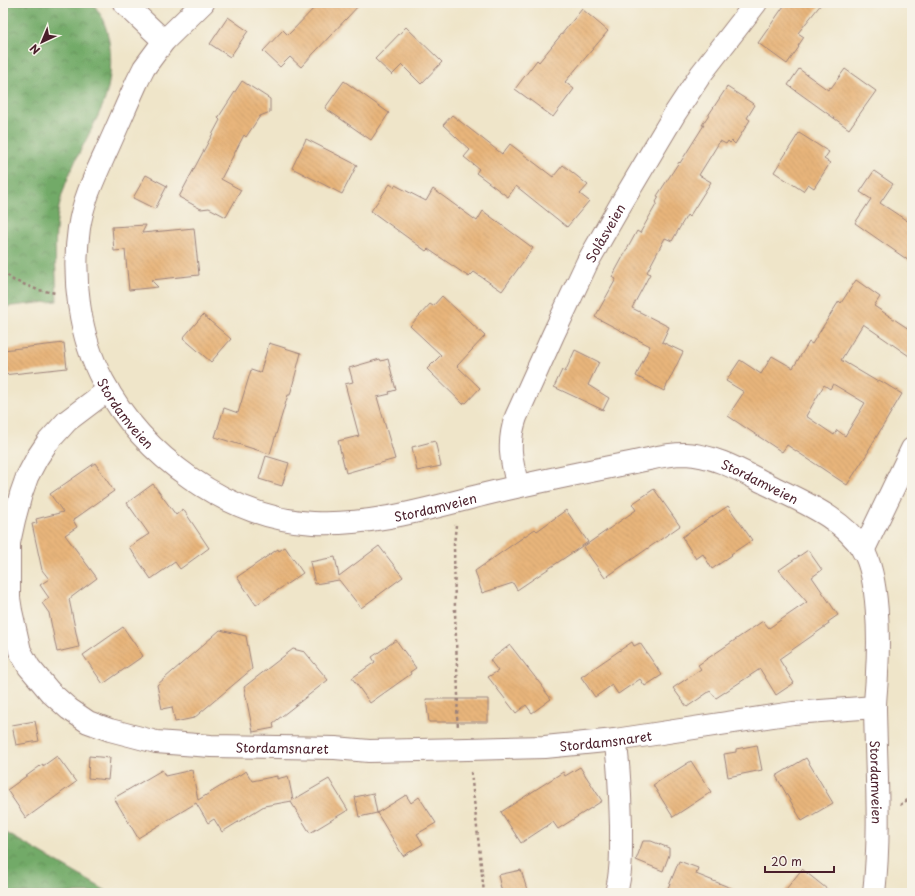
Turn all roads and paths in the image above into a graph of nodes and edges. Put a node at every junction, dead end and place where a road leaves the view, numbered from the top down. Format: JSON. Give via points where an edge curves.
{"nodes":[{"id":1,"x":124,"y":3,"type":"edge"},
{"id":2,"x":203,"y":3,"type":"edge"},
{"id":3,"x":756,"y":3,"type":"edge"},
{"id":4,"x":164,"y":41,"type":"junction"},
{"id":5,"x":3,"y":271,"type":"edge"},
{"id":6,"x":60,"y":294,"type":"dead end"},
{"id":7,"x":108,"y":390,"type":"junction"},
{"id":8,"x":912,"y":449,"type":"edge"},
{"id":9,"x":518,"y":486,"type":"junction"},
{"id":10,"x":453,"y":502,"type":"junction"},
{"id":11,"x":863,"y":550,"type":"junction"},
{"id":12,"x":6,"y":579,"type":"edge"},
{"id":13,"x":875,"y":707,"type":"junction"},
{"id":14,"x":615,"y":740,"type":"junction"},
{"id":15,"x":466,"y":749,"type":"junction"},
{"id":16,"x":484,"y":893,"type":"edge"},
{"id":17,"x":616,"y":893,"type":"edge"},
{"id":18,"x":874,"y":893,"type":"edge"}],
"edges":[{"from":1,"to":4,"type":"street"},
{"from":2,"to":4,"type":"street","name":"Stordamveien"},
{"from":3,"to":9,"type":"street","name":"Solåsveien","via":[[701,74],[662,134],[584,271],[552,335],[512,430],[510,454]]},
{"from":4,"to":7,"type":"street","name":"Stordamveien","via":[[137,82],[91,185],[79,228],[77,273],[83,329]]},
{"from":5,"to":6,"type":"path","via":[[13,280],[38,290]]},
{"from":7,"to":10,"type":"street","name":"Stordamveien","via":[[142,435],[185,474],[202,486],[242,506],[268,515],[312,523],[352,522]]},
{"from":7,"to":12,"type":"street","name":"Stordamsnaret","via":[[67,421],[37,458],[27,477],[14,520]]},
{"from":8,"to":11,"type":"street"},
{"from":9,"to":10,"type":"street","name":"Stordamveien"},
{"from":9,"to":11,"type":"street","name":"Stordamveien","via":[[670,455],[697,456],[735,467],[818,511],[844,528]]},
{"from":10,"to":15,"type":"path","via":[[457,516],[454,552],[457,716]]},
{"from":11,"to":13,"type":"street","name":"Stordamveien","via":[[870,566],[875,594]]},
{"from":12,"to":15,"type":"street","name":"Stordamsnaret","via":[[20,651],[29,667],[50,692],[88,722],[156,742],[212,746],[369,751]]},
{"from":13,"to":14,"type":"street","name":"Stordamsnaret","via":[[793,713]]},
{"from":13,"to":18,"type":"street","name":"Stordamveien","via":[[878,814]]},
{"from":14,"to":15,"type":"street","name":"Stordamsnaret","via":[[545,747]]},
{"from":14,"to":17,"type":"street","via":[[620,783],[621,839],[621,870]]},
{"from":15,"to":16,"type":"path"}]}
